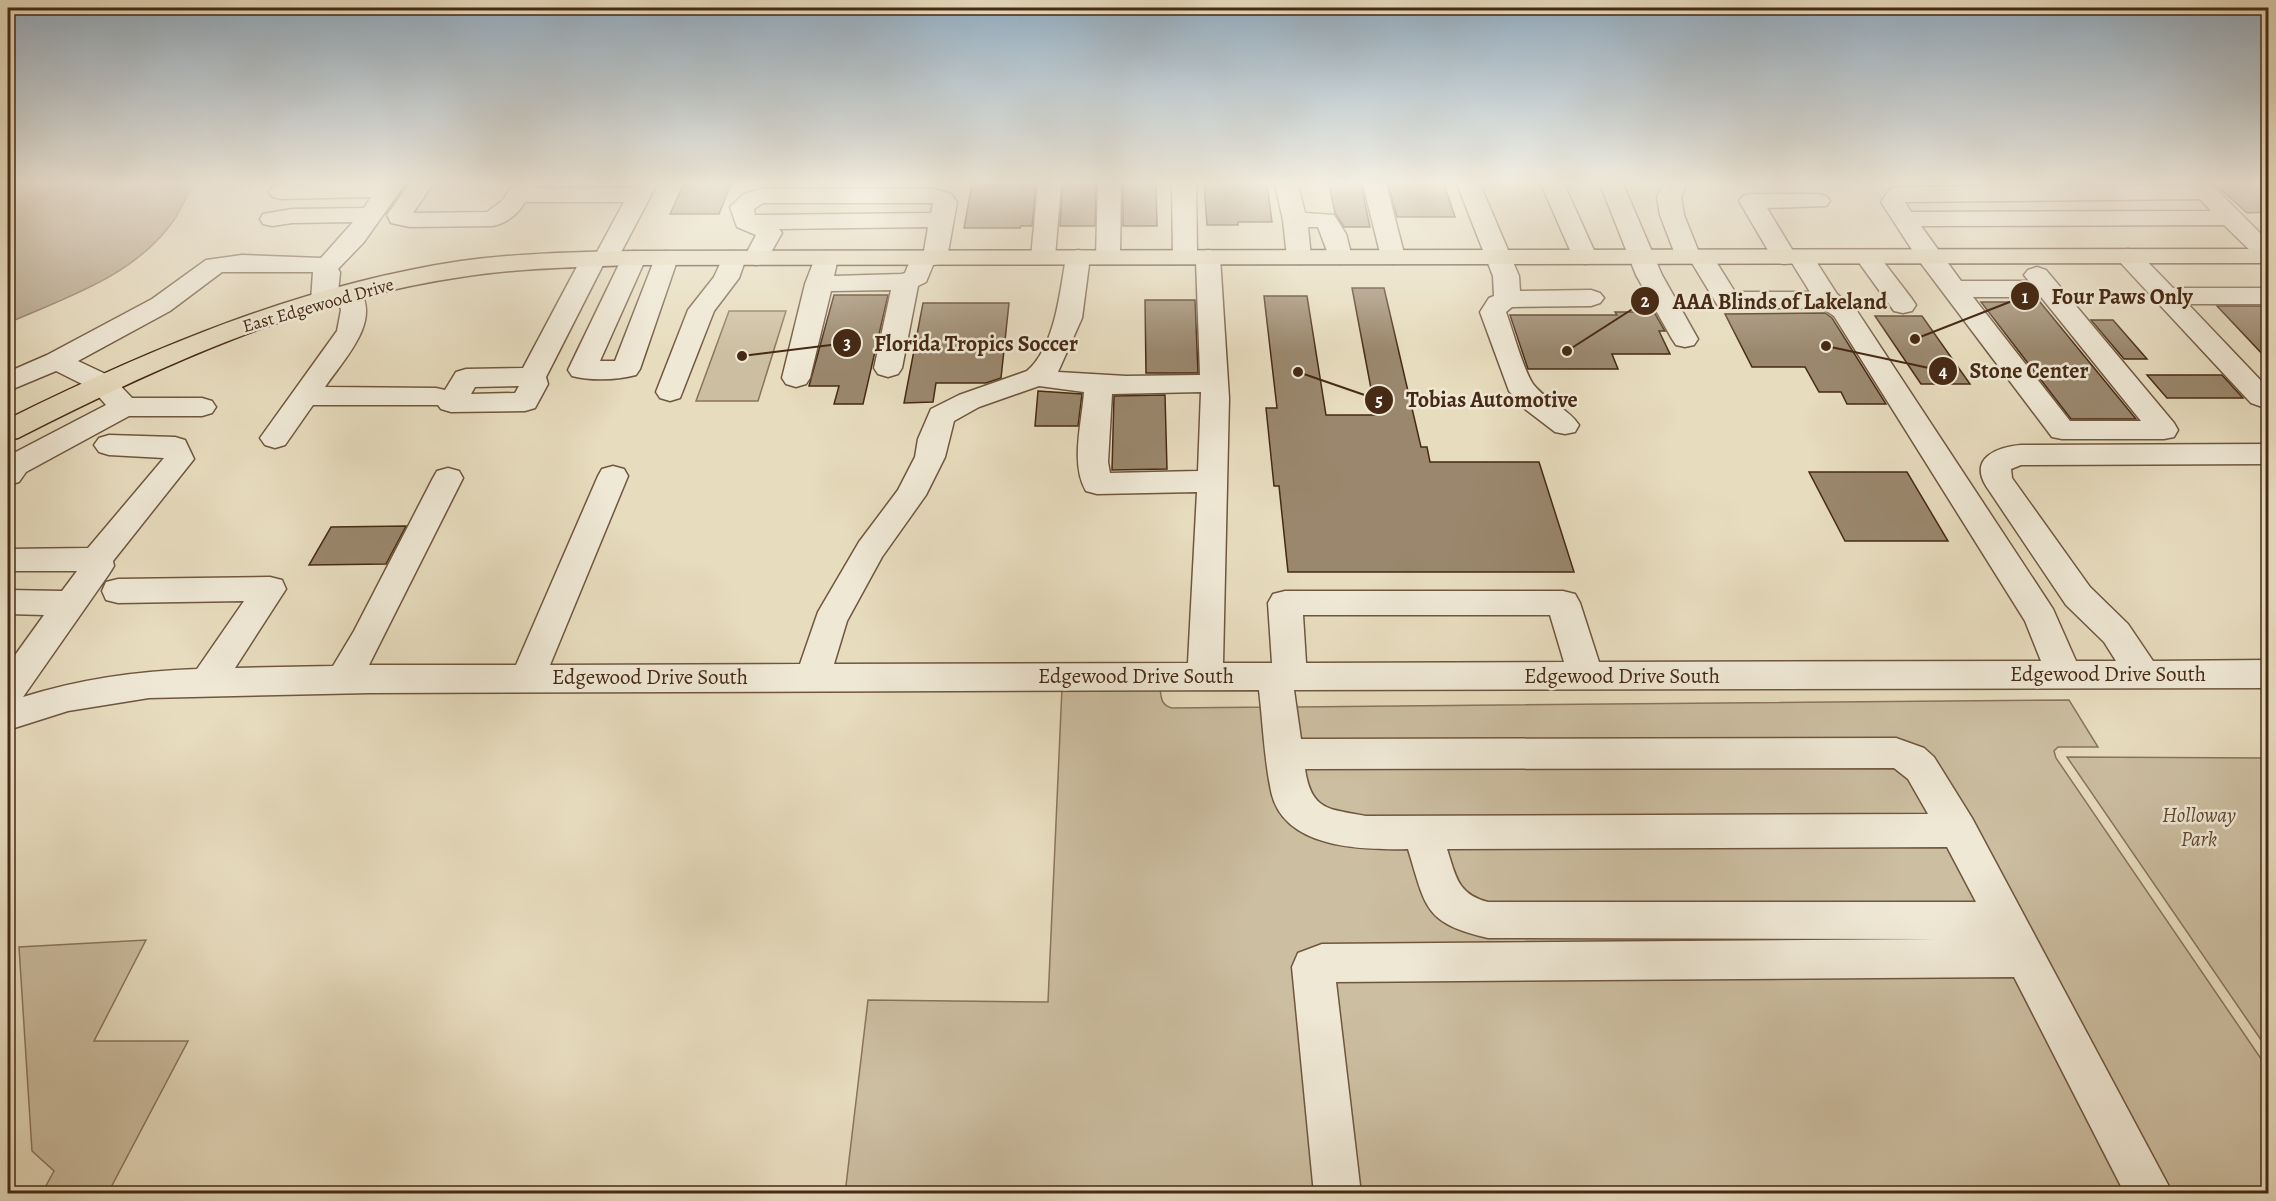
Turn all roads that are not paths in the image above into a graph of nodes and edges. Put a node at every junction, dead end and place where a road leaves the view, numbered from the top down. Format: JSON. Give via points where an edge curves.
{"nodes":[{"id":1,"x":352,"y":240,"type":"edge"},
{"id":2,"x":612,"y":240,"type":"edge"},
{"id":3,"x":763,"y":240,"type":"edge"},
{"id":4,"x":934,"y":240,"type":"edge"},
{"id":5,"x":1044,"y":240,"type":"edge"},
{"id":6,"x":1108,"y":240,"type":"edge"},
{"id":7,"x":1194,"y":240,"type":"edge"},
{"id":8,"x":1297,"y":240,"type":"edge"},
{"id":9,"x":1336,"y":240,"type":"edge"},
{"id":10,"x":1388,"y":240,"type":"edge"},
{"id":11,"x":1492,"y":240,"type":"edge"},
{"id":12,"x":1577,"y":240,"type":"edge"},
{"id":13,"x":1635,"y":240,"type":"edge"},
{"id":14,"x":1687,"y":240,"type":"edge"},
{"id":15,"x":1780,"y":240,"type":"edge"},
{"id":16,"x":1919,"y":240,"type":"edge"},
{"id":17,"x":2252,"y":240,"type":"edge"},
{"id":18,"x":259,"y":241,"type":"joint"},
{"id":19,"x":1867,"y":256,"type":"junction"},
{"id":20,"x":1929,"y":256,"type":"junction"},
{"id":21,"x":2128,"y":256,"type":"junction"},
{"id":22,"x":1197,"y":257,"type":"junction"},
{"id":23,"x":1499,"y":257,"type":"junction"},
{"id":24,"x":1585,"y":257,"type":"junction"},
{"id":25,"x":1642,"y":257,"type":"junction"},
{"id":26,"x":1695,"y":257,"type":"junction"},
{"id":27,"x":1792,"y":257,"type":"junction"},
{"id":28,"x":634,"y":258,"type":"junction"},
{"id":29,"x":666,"y":258,"type":"junction"},
{"id":30,"x":745,"y":258,"type":"junction"},
{"id":31,"x":826,"y":258,"type":"junction"},
{"id":32,"x":928,"y":258,"type":"junction"},
{"id":33,"x":1043,"y":258,"type":"junction"},
{"id":34,"x":1078,"y":258,"type":"junction"},
{"id":35,"x":1108,"y":258,"type":"junction"},
{"id":36,"x":1299,"y":258,"type":"junction"},
{"id":37,"x":1340,"y":258,"type":"junction"},
{"id":38,"x":1393,"y":258,"type":"junction"},
{"id":39,"x":600,"y":259,"type":"junction"},
{"id":40,"x":2265,"y":259,"type":"edge"},
{"id":41,"x":324,"y":269,"type":"junction"},
{"id":42,"x":906,"y":282,"type":"junction"},
{"id":43,"x":818,"y":284,"type":"junction"},
{"id":44,"x":1955,"y":289,"type":"junction"},
{"id":45,"x":2166,"y":296,"type":"junction"},
{"id":46,"x":2268,"y":296,"type":"edge"},
{"id":47,"x":337,"y":297,"type":"junction"},
{"id":48,"x":1508,"y":298,"type":"junction"},
{"id":49,"x":1591,"y":298,"type":"dead end"},
{"id":50,"x":1827,"y":299,"type":"junction"},
{"id":51,"x":1903,"y":305,"type":"dead end"},
{"id":52,"x":1685,"y":339,"type":"dead end"},
{"id":53,"x":57,"y":361,"type":"junction"},
{"id":54,"x":888,"y":368,"type":"dead end"},
{"id":55,"x":532,"y":376,"type":"dead end"},
{"id":56,"x":1037,"y":376,"type":"junction"},
{"id":57,"x":796,"y":378,"type":"dead end"},
{"id":58,"x":8,"y":382,"type":"edge"},
{"id":59,"x":102,"y":383,"type":"junction"},
{"id":60,"x":1214,"y":383,"type":"junction"},
{"id":61,"x":1099,"y":384,"type":"junction"},
{"id":62,"x":670,"y":392,"type":"dead end"},
{"id":63,"x":305,"y":396,"type":"junction"},
{"id":64,"x":436,"y":397,"type":"dead end"},
{"id":65,"x":2268,"y":400,"type":"edge"},
{"id":66,"x":124,"y":407,"type":"junction"},
{"id":67,"x":202,"y":407,"type":"dead end"},
{"id":68,"x":1565,"y":425,"type":"dead end"},
{"id":69,"x":8,"y":431,"type":"edge"},
{"id":70,"x":275,"y":438,"type":"dead end"},
{"id":71,"x":109,"y":445,"type":"dead end"},
{"id":72,"x":2268,"y":454,"type":"edge"},
{"id":73,"x":8,"y":475,"type":"edge"},
{"id":74,"x":613,"y":476,"type":"dead end"},
{"id":75,"x":448,"y":478,"type":"dead end"},
{"id":76,"x":1213,"y":482,"type":"junction"},
{"id":77,"x":97,"y":559,"type":"junction"},
{"id":78,"x":8,"y":560,"type":"edge"},
{"id":79,"x":118,"y":591,"type":"dead end"},
{"id":80,"x":8,"y":602,"type":"edge"},
{"id":81,"x":71,"y":603,"type":"junction"},
{"id":82,"x":2064,"y":674,"type":"junction"},
{"id":83,"x":2143,"y":674,"type":"junction"},
{"id":84,"x":2268,"y":674,"type":"edge"},
{"id":85,"x":1205,"y":676,"type":"junction"},
{"id":86,"x":1283,"y":676,"type":"junction"},
{"id":87,"x":1586,"y":676,"type":"junction"},
{"id":88,"x":528,"y":677,"type":"junction"},
{"id":89,"x":813,"y":677,"type":"junction"},
{"id":90,"x":343,"y":679,"type":"junction"},
{"id":91,"x":206,"y":683,"type":"junction"},
{"id":92,"x":8,"y":691,"type":"edge"},
{"id":93,"x":8,"y":716,"type":"edge"},
{"id":94,"x":1285,"y":754,"type":"junction"},
{"id":95,"x":1958,"y":830,"type":"junction"},
{"id":96,"x":1422,"y":833,"type":"junction"},
{"id":97,"x":2006,"y":921,"type":"junction"},
{"id":98,"x":2026,"y":958,"type":"junction"},
{"id":99,"x":1338,"y":1194,"type":"edge"},
{"id":100,"x":2150,"y":1194,"type":"edge"}],
"edges":[{"from":1,"to":41,"type":"street"},
{"from":2,"to":39,"type":"street"},
{"from":3,"to":30,"type":"street"},
{"from":4,"to":32,"type":"street"},
{"from":5,"to":33,"type":"street"},
{"from":6,"to":35,"type":"street"},
{"from":7,"to":22,"type":"street"},
{"from":8,"to":36,"type":"street"},
{"from":9,"to":37,"type":"street"},
{"from":10,"to":38,"type":"street"},
{"from":11,"to":23,"type":"street"},
{"from":12,"to":24,"type":"street"},
{"from":13,"to":25,"type":"street"},
{"from":14,"to":26,"type":"street"},
{"from":15,"to":27,"type":"street"},
{"from":16,"to":20,"type":"street"},
{"from":17,"to":40,"type":"street"},
{"from":18,"to":41,"type":"street"},
{"from":18,"to":53,"type":"street","via":[[160,304]]},
{"from":19,"to":20,"type":"main road","name":"East Edgewood Drive"},
{"from":19,"to":27,"type":"main road","name":"East Edgewood Drive"},
{"from":19,"to":51,"type":"street"},
{"from":20,"to":21,"type":"main road","name":"East Edgewood Drive"},
{"from":20,"to":44,"type":"street"},
{"from":21,"to":40,"type":"main road","name":"East Edgewood Drive"},
{"from":21,"to":45,"type":"street"},
{"from":22,"to":35,"type":"main road","name":"East Edgewood Drive"},
{"from":22,"to":36,"type":"main road","name":"East Edgewood Drive"},
{"from":22,"to":60,"type":"street"},
{"from":23,"to":24,"type":"main road","name":"East Edgewood Drive"},
{"from":23,"to":38,"type":"main road","name":"East Edgewood Drive"},
{"from":23,"to":48,"type":"street"},
{"from":24,"to":25,"type":"main road","name":"East Edgewood Drive"},
{"from":25,"to":26,"type":"main road","name":"East Edgewood Drive"},
{"from":25,"to":52,"type":"street"},
{"from":26,"to":27,"type":"main road","name":"East Edgewood Drive"},
{"from":26,"to":50,"type":"street","via":[[1727,300]]},
{"from":27,"to":50,"type":"street"},
{"from":28,"to":29,"type":"main road","name":"East Edgewood Drive"},
{"from":28,"to":29,"type":"street","via":[[582,370],[626,369]]},
{"from":28,"to":39,"type":"main road","name":"East Edgewood Drive"},
{"from":29,"to":30,"type":"main road","name":"East Edgewood Drive"},
{"from":30,"to":31,"type":"main road","name":"East Edgewood Drive"},
{"from":30,"to":62,"type":"street","via":[[701,310]]},
{"from":31,"to":32,"type":"main road","name":"East Edgewood Drive"},
{"from":31,"to":43,"type":"street"},
{"from":32,"to":33,"type":"main road","name":"East Edgewood Drive"},
{"from":32,"to":42,"type":"street","via":[[917,277]]},
{"from":33,"to":34,"type":"main road","name":"East Edgewood Drive"},
{"from":34,"to":35,"type":"main road","name":"East Edgewood Drive"},
{"from":34,"to":56,"type":"street","via":[[1069,318],[1047,368]]},
{"from":36,"to":37,"type":"main road","name":"East Edgewood Drive"},
{"from":37,"to":38,"type":"main road","name":"East Edgewood Drive"},
{"from":39,"to":47,"type":"main road","name":"East Edgewood Drive","via":[[500,264]]},
{"from":39,"to":55,"type":"street"},
{"from":41,"to":47,"type":"street"},
{"from":42,"to":43,"type":"street"},
{"from":42,"to":54,"type":"street"},
{"from":43,"to":57,"type":"street"},
{"from":44,"to":44,"type":"street","via":[[2062,430],[2164,430],[2043,282]]},
{"from":45,"to":46,"type":"street"},
{"from":45,"to":65,"type":"street"},
{"from":47,"to":59,"type":"main road","name":"East Edgewood Drive","via":[[222,333]]},
{"from":47,"to":63,"type":"street","via":[[354,310],[350,331]]},
{"from":48,"to":49,"type":"street"},
{"from":48,"to":68,"type":"street","via":[[1492,312],[1519,385],[1535,403]]},
{"from":50,"to":82,"type":"street","via":[[1844,310],[2041,618]]},
{"from":53,"to":58,"type":"street"},
{"from":53,"to":59,"type":"street"},
{"from":56,"to":61,"type":"street"},
{"from":56,"to":89,"type":"street","via":[[969,401],[941,416],[930,457],[911,495],[870,550],[830,621]]},
{"from":59,"to":66,"type":"street"},
{"from":59,"to":69,"type":"main road","name":"East Edgewood Drive"},
{"from":60,"to":61,"type":"street"},
{"from":60,"to":76,"type":"street"},
{"from":61,"to":76,"type":"street","via":[[1093,462],[1098,484]]},
{"from":63,"to":64,"type":"street"},
{"from":63,"to":70,"type":"street"},
{"from":66,"to":67,"type":"street"},
{"from":66,"to":73,"type":"street","via":[[15,465]]},
{"from":71,"to":77,"type":"street","via":[[175,447],[179,459]]},
{"from":72,"to":83,"type":"street","via":[[2021,455],[2010,456],[1996,465],[1997,479],[2071,586],[2116,633]]},
{"from":74,"to":88,"type":"street"},
{"from":75,"to":90,"type":"street"},
{"from":76,"to":85,"type":"street"},
{"from":77,"to":78,"type":"street"},
{"from":77,"to":81,"type":"street","via":[[98,567]]},
{"from":79,"to":91,"type":"street","via":[[270,589]]},
{"from":80,"to":81,"type":"street"},
{"from":81,"to":92,"type":"street"},
{"from":82,"to":83,"type":"street","name":"Edgewood Drive South"},
{"from":82,"to":87,"type":"street","name":"Edgewood Drive South"},
{"from":83,"to":84,"type":"street","name":"Edgewood Drive South"},
{"from":85,"to":86,"type":"street","name":"Edgewood Drive South"},
{"from":85,"to":89,"type":"street","name":"Edgewood Drive South"},
{"from":86,"to":87,"type":"street","name":"Edgewood Drive South"},
{"from":86,"to":87,"type":"street","via":[[1285,603],[1563,603]]},
{"from":86,"to":94,"type":"street"},
{"from":88,"to":89,"type":"street","name":"Edgewood Drive South"},
{"from":88,"to":90,"type":"street","name":"Edgewood Drive South"},
{"from":90,"to":91,"type":"street","name":"Edgewood Drive South"},
{"from":91,"to":93,"type":"street","name":"Edgewood Drive South","via":[[105,689]]},
{"from":94,"to":95,"type":"street","via":[[1896,753],[1922,768]]},
{"from":94,"to":96,"type":"street","via":[[1290,793],[1303,812],[1323,824],[1366,833]]},
{"from":95,"to":96,"type":"street"},
{"from":95,"to":97,"type":"street"},
{"from":96,"to":97,"type":"street","via":[[1443,897],[1463,914],[1488,920]]},
{"from":97,"to":98,"type":"street"},
{"from":98,"to":99,"type":"street","via":[[1322,963],[1313,967]]},
{"from":98,"to":100,"type":"street"}]}
